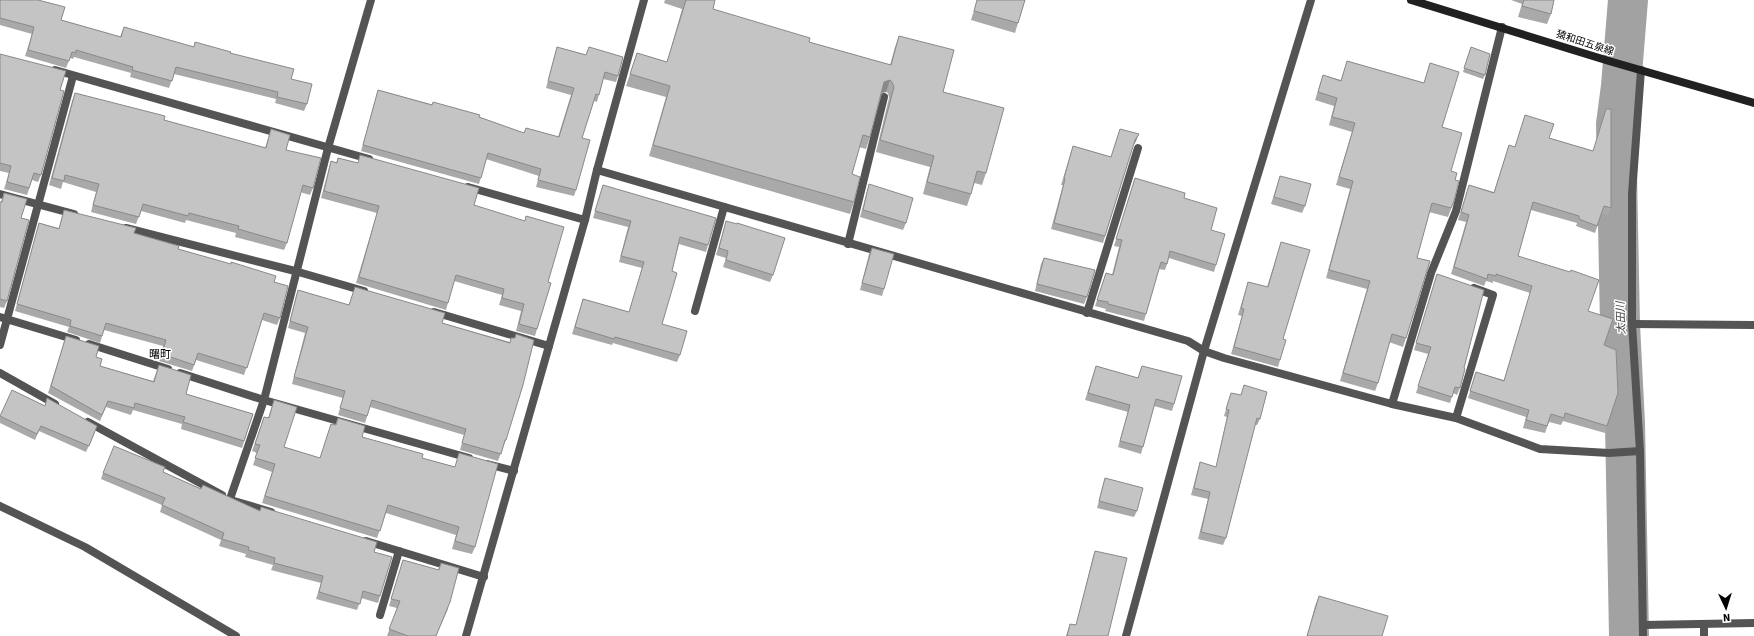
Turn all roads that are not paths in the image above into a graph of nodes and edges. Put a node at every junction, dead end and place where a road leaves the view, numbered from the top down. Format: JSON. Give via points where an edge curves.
{"nodes":[{"id":1,"x":371,"y":0,"type":"edge"},
{"id":2,"x":644,"y":0,"type":"edge"},
{"id":3,"x":1311,"y":0,"type":"edge"},
{"id":4,"x":1412,"y":0,"type":"edge"},
{"id":5,"x":1502,"y":27,"type":"junction"},
{"id":6,"x":44,"y":67,"type":"edge"},
{"id":7,"x":1641,"y":70,"type":"junction"},
{"id":8,"x":73,"y":76,"type":"junction"},
{"id":9,"x":884,"y":97,"type":"edge"},
{"id":10,"x":1754,"y":103,"type":"edge"},
{"id":11,"x":328,"y":148,"type":"junction"},
{"id":12,"x":1138,"y":148,"type":"edge"},
{"id":13,"x":373,"y":161,"type":"edge"},
{"id":14,"x":597,"y":170,"type":"junction"},
{"id":15,"x":457,"y":184,"type":"edge"},
{"id":16,"x":0,"y":194,"type":"edge"},
{"id":17,"x":37,"y":205,"type":"junction"},
{"id":18,"x":724,"y":207,"type":"junction"},
{"id":19,"x":83,"y":217,"type":"edge"},
{"id":20,"x":585,"y":220,"type":"junction"},
{"id":21,"x":121,"y":226,"type":"edge"},
{"id":22,"x":848,"y":244,"type":"junction"},
{"id":23,"x":295,"y":271,"type":"junction"},
{"id":24,"x":1466,"y":285,"type":"edge"},
{"id":25,"x":372,"y":294,"type":"edge"},
{"id":26,"x":426,"y":310,"type":"edge"},
{"id":27,"x":695,"y":311,"type":"dead end"},
{"id":28,"x":1087,"y":313,"type":"junction"},
{"id":29,"x":4,"y":318,"type":"edge"},
{"id":30,"x":1632,"y":324,"type":"junction"},
{"id":31,"x":1753,"y":325,"type":"edge"},
{"id":32,"x":0,"y":345,"type":"edge"},
{"id":33,"x":548,"y":346,"type":"junction"},
{"id":34,"x":1204,"y":351,"type":"junction"},
{"id":35,"x":0,"y":374,"type":"edge"},
{"id":36,"x":264,"y":400,"type":"junction"},
{"id":37,"x":1392,"y":404,"type":"junction"},
{"id":38,"x":63,"y":408,"type":"edge"},
{"id":39,"x":1456,"y":418,"type":"junction"},
{"id":40,"x":84,"y":419,"type":"edge"},
{"id":41,"x":1640,"y":451,"type":"junction"},
{"id":42,"x":514,"y":471,"type":"junction"},
{"id":43,"x":230,"y":499,"type":"junction"},
{"id":44,"x":0,"y":506,"type":"edge"},
{"id":45,"x":282,"y":515,"type":"edge"},
{"id":46,"x":355,"y":538,"type":"edge"},
{"id":47,"x":399,"y":551,"type":"junction"},
{"id":48,"x":484,"y":577,"type":"junction"},
{"id":49,"x":380,"y":615,"type":"dead end"},
{"id":50,"x":1754,"y":623,"type":"edge"},
{"id":51,"x":1704,"y":624,"type":"junction"},
{"id":52,"x":1643,"y":625,"type":"junction"},
{"id":53,"x":236,"y":636,"type":"edge"},
{"id":54,"x":466,"y":636,"type":"edge"},
{"id":55,"x":1126,"y":636,"type":"edge"},
{"id":56,"x":1643,"y":636,"type":"edge"},
{"id":57,"x":1704,"y":636,"type":"edge"}],
"edges":[{"from":1,"to":11,"type":"street"},
{"from":2,"to":14,"type":"street"},
{"from":3,"to":34,"type":"street"},
{"from":4,"to":5,"type":"main road","name":"猿和田五泉線"},
{"from":5,"to":7,"type":"main road","name":"猿和田五泉線"},
{"from":5,"to":37,"type":"street","via":[[1456,211]]},
{"from":6,"to":8,"type":"street"},
{"from":7,"to":10,"type":"main road","name":"猿和田五泉線"},
{"from":7,"to":30,"type":"street","via":[[1632,194]]},
{"from":8,"to":11,"type":"street"},
{"from":8,"to":17,"type":"street"},
{"from":9,"to":22,"type":"street"},
{"from":11,"to":13,"type":"street"},
{"from":11,"to":23,"type":"street"},
{"from":12,"to":28,"type":"street"},
{"from":14,"to":18,"type":"street"},
{"from":14,"to":20,"type":"street"},
{"from":15,"to":20,"type":"street"},
{"from":16,"to":17,"type":"street"},
{"from":17,"to":19,"type":"street"},
{"from":17,"to":29,"type":"street"},
{"from":18,"to":22,"type":"street"},
{"from":18,"to":27,"type":"street"},
{"from":20,"to":33,"type":"street"},
{"from":21,"to":23,"type":"street"},
{"from":22,"to":28,"type":"street"},
{"from":23,"to":25,"type":"street"},
{"from":23,"to":36,"type":"street"},
{"from":24,"to":39,"type":"street","via":[[1494,295]]},
{"from":26,"to":33,"type":"street"},
{"from":28,"to":34,"type":"street","via":[[1188,341]]},
{"from":29,"to":32,"type":"street"},
{"from":29,"to":36,"type":"street"},
{"from":30,"to":31,"type":"street"},
{"from":30,"to":41,"type":"street"},
{"from":33,"to":42,"type":"street"},
{"from":34,"to":37,"type":"street"},
{"from":34,"to":55,"type":"street"},
{"from":35,"to":38,"type":"street"},
{"from":36,"to":42,"type":"street"},
{"from":36,"to":43,"type":"street"},
{"from":37,"to":39,"type":"street"},
{"from":39,"to":41,"type":"street","via":[[1540,449],[1609,453]]},
{"from":40,"to":43,"type":"street"},
{"from":41,"to":52,"type":"street"},
{"from":42,"to":48,"type":"street"},
{"from":43,"to":45,"type":"street"},
{"from":44,"to":53,"type":"street","via":[[85,547]]},
{"from":46,"to":47,"type":"street"},
{"from":47,"to":48,"type":"street"},
{"from":47,"to":49,"type":"street"},
{"from":48,"to":54,"type":"street"},
{"from":50,"to":51,"type":"street"},
{"from":51,"to":52,"type":"street"},
{"from":51,"to":57,"type":"street"},
{"from":52,"to":56,"type":"street"}]}
